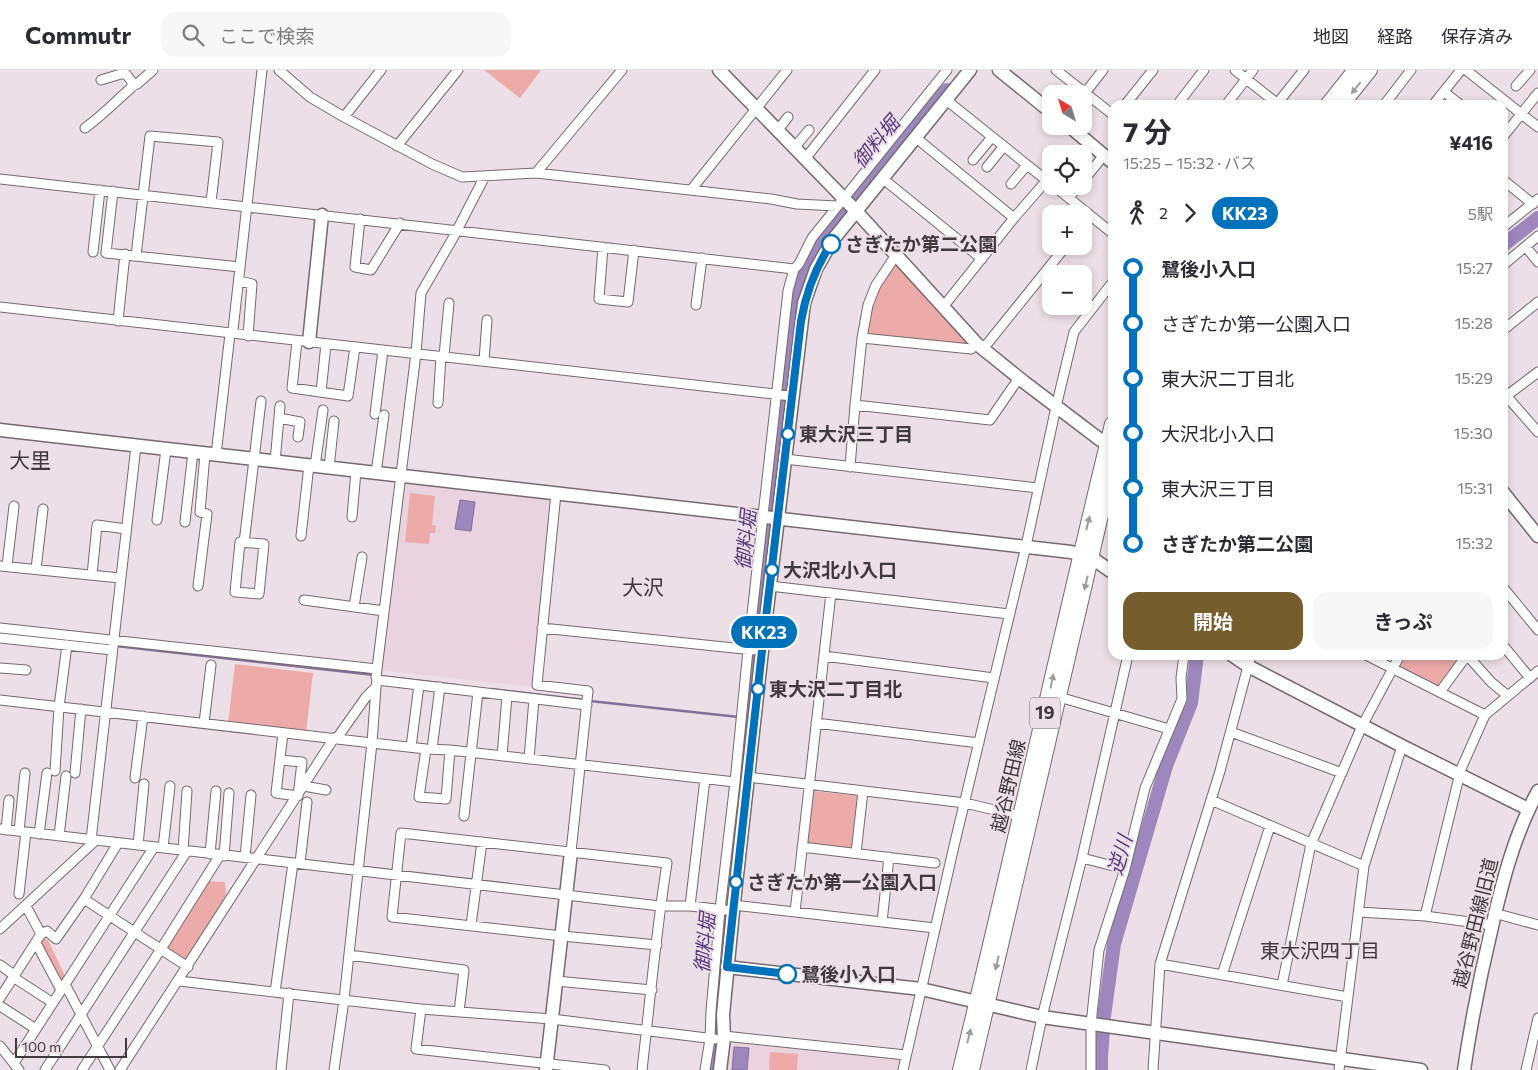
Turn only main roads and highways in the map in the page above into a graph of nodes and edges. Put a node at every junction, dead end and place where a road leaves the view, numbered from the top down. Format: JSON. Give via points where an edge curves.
{"nodes":[{"id":1,"x":1355,"y":70,"type":"edge"},
{"id":2,"x":1370,"y":70,"type":"edge"},
{"id":3,"x":1331,"y":100,"type":"edge"},
{"id":4,"x":1346,"y":100,"type":"edge"},
{"id":5,"x":1108,"y":441,"type":"edge"},
{"id":6,"x":1108,"y":482,"type":"edge"},
{"id":7,"x":1086,"y":556,"type":"junction"},
{"id":8,"x":983,"y":1003,"type":"junction"},
{"id":9,"x":960,"y":1070,"type":"edge"},
{"id":10,"x":972,"y":1070,"type":"edge"}],
"edges":[{"from":1,"to":3,"type":"main road"},
{"from":2,"to":4,"type":"main road","one_way":true},
{"from":7,"to":5,"type":"main road","name":"越谷野田線","number":"19","one_way":true},
{"from":6,"to":7,"type":"main road","name":"越谷野田線","number":"19"},
{"from":7,"to":8,"type":"main road","name":"越谷野田線","number":"19","one_way":true,"via":[[1059,697]]},
{"from":8,"to":7,"type":"main road","name":"越谷野田線","number":"19","one_way":true,"via":[[1020,816]]},
{"from":9,"to":8,"type":"main road","name":"越谷野田線","number":"19","one_way":true},
{"from":8,"to":10,"type":"main road","name":"越谷野田線","number":"19"}]}
